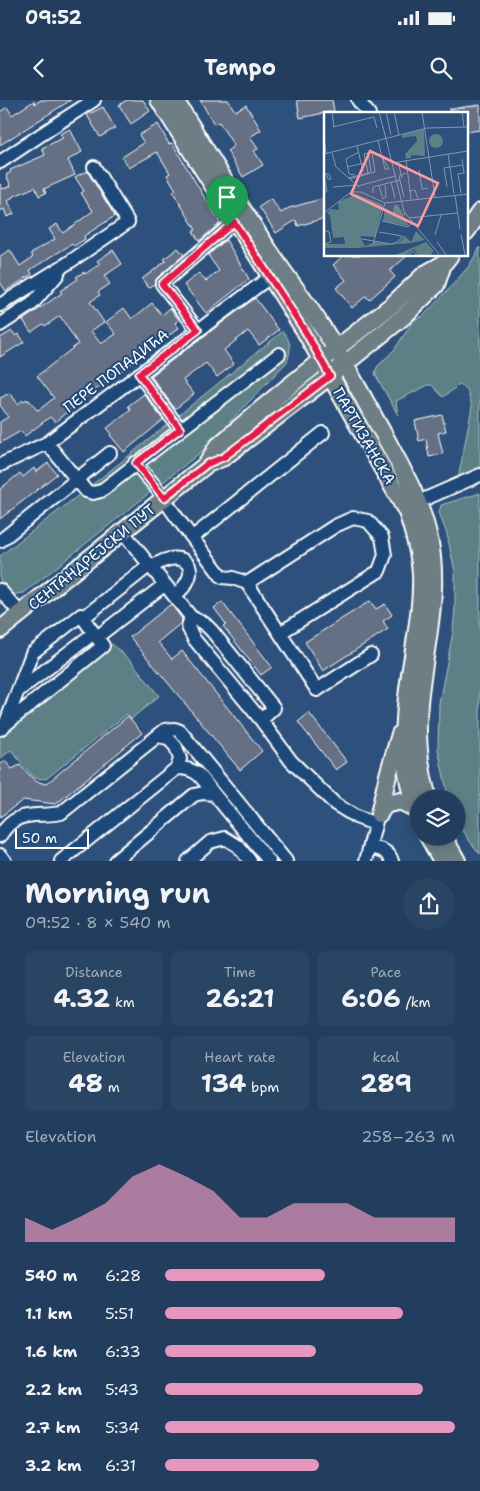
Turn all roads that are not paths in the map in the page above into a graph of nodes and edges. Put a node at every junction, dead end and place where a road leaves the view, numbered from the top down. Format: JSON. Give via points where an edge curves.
{"nodes":[{"id":1,"x":94,"y":100,"type":"edge"},
{"id":2,"x":159,"y":100,"type":"edge"},
{"id":3,"x":175,"y":100,"type":"edge"},
{"id":4,"x":358,"y":100,"type":"edge"},
{"id":5,"x":367,"y":112,"type":"edge"},
{"id":6,"x":0,"y":162,"type":"edge"},
{"id":7,"x":94,"y":167,"type":"dead end"},
{"id":8,"x":480,"y":212,"type":"edge"},
{"id":9,"x":234,"y":222,"type":"junction"},
{"id":10,"x":468,"y":229,"type":"edge"},
{"id":11,"x":446,"y":259,"type":"edge"},
{"id":12,"x":68,"y":263,"type":"junction"},
{"id":13,"x":270,"y":277,"type":"junction"},
{"id":14,"x":0,"y":305,"type":"edge"},
{"id":15,"x":0,"y":325,"type":"edge"},
{"id":16,"x":198,"y":330,"type":"junction"},
{"id":17,"x":335,"y":350,"type":"junction"},
{"id":18,"x":279,"y":354,"type":"dead end"},
{"id":19,"x":321,"y":360,"type":"junction"},
{"id":20,"x":344,"y":365,"type":"junction"},
{"id":21,"x":139,"y":374,"type":"junction"},
{"id":22,"x":330,"y":376,"type":"junction"},
{"id":23,"x":180,"y":429,"type":"junction"},
{"id":24,"x":323,"y":433,"type":"dead end"},
{"id":25,"x":48,"y":443,"type":"junction"},
{"id":26,"x":110,"y":453,"type":"dead end"},
{"id":27,"x":136,"y":463,"type":"junction"},
{"id":28,"x":207,"y":464,"type":"junction"},
{"id":29,"x":0,"y":465,"type":"edge"},
{"id":30,"x":480,"y":475,"type":"edge"},
{"id":31,"x":76,"y":479,"type":"junction"},
{"id":32,"x":164,"y":498,"type":"junction"},
{"id":33,"x":418,"y":502,"type":"junction"},
{"id":34,"x":123,"y":532,"type":"junction"},
{"id":35,"x":193,"y":538,"type":"junction"},
{"id":36,"x":0,"y":541,"type":"edge"},
{"id":37,"x":150,"y":566,"type":"junction"},
{"id":38,"x":247,"y":583,"type":"junction"},
{"id":39,"x":164,"y":585,"type":"junction"},
{"id":40,"x":0,"y":590,"type":"edge"},
{"id":41,"x":174,"y":596,"type":"junction"},
{"id":42,"x":21,"y":614,"type":"junction"},
{"id":43,"x":191,"y":617,"type":"junction"},
{"id":44,"x":83,"y":618,"type":"junction"},
{"id":45,"x":0,"y":630,"type":"edge"},
{"id":46,"x":280,"y":633,"type":"junction"},
{"id":47,"x":96,"y":635,"type":"junction"},
{"id":48,"x":371,"y":656,"type":"dead end"},
{"id":49,"x":18,"y":691,"type":"junction"},
{"id":50,"x":261,"y":720,"type":"junction"},
{"id":51,"x":404,"y":723,"type":"junction"},
{"id":52,"x":2,"y":727,"type":"edge"},
{"id":53,"x":158,"y":736,"type":"junction"},
{"id":54,"x":182,"y":768,"type":"junction"},
{"id":55,"x":413,"y":790,"type":"edge"},
{"id":56,"x":422,"y":790,"type":"edge"},
{"id":57,"x":214,"y":794,"type":"junction"},
{"id":58,"x":194,"y":795,"type":"junction"},
{"id":59,"x":410,"y":804,"type":"edge"},
{"id":60,"x":377,"y":819,"type":"junction"},
{"id":61,"x":0,"y":836,"type":"edge"},
{"id":62,"x":433,"y":845,"type":"edge"},
{"id":63,"x":448,"y":845,"type":"edge"},
{"id":64,"x":370,"y":847,"type":"junction"},
{"id":65,"x":0,"y":854,"type":"edge"},
{"id":66,"x":123,"y":859,"type":"edge"},
{"id":67,"x":5,"y":861,"type":"edge"},
{"id":68,"x":62,"y":861,"type":"edge"},
{"id":69,"x":188,"y":861,"type":"edge"},
{"id":70,"x":250,"y":861,"type":"edge"},
{"id":71,"x":268,"y":861,"type":"edge"},
{"id":72,"x":286,"y":861,"type":"edge"},
{"id":73,"x":366,"y":861,"type":"edge"},
{"id":74,"x":392,"y":861,"type":"edge"},
{"id":75,"x":442,"y":861,"type":"edge"},
{"id":76,"x":457,"y":861,"type":"edge"}],
"edges":[{"from":1,"to":6,"type":"street"},
{"from":2,"to":9,"type":"main road","name":"ПАРТИЗАНСКА"},
{"from":3,"to":17,"type":"main road","name":"ПАРТИЗАНСКА"},
{"from":4,"to":5,"type":"street"},
{"from":7,"to":12,"type":"street","via":[[128,222]]},
{"from":8,"to":10,"type":"main road"},
{"from":9,"to":13,"type":"main road","name":"ПАРТИЗАНСКА"},
{"from":9,"to":16,"type":"street","via":[[162,284]]},
{"from":11,"to":17,"type":"main road","name":"СЕНТАНДРЕЈСКИ ПУТ"},
{"from":11,"to":20,"type":"main road","name":"СЕНТАНДРЕЈСКИ ПУТ","via":[[436,285]]},
{"from":12,"to":14,"type":"street"},
{"from":12,"to":15,"type":"street","via":[[32,304]]},
{"from":13,"to":16,"type":"street","name":"ПЕРЕ ПОПАДИЋА"},
{"from":13,"to":19,"type":"main road","name":"ПАРТИЗАНСКА"},
{"from":16,"to":21,"type":"street","name":"ПЕРЕ ПОПАДИЋА"},
{"from":17,"to":19,"type":"main road","name":"СЕНТАНДРЕЈСКИ ПУТ"},
{"from":17,"to":20,"type":"main road","name":"ПАРТИЗАНСКА"},
{"from":18,"to":23,"type":"street"},
{"from":19,"to":22,"type":"main road","name":"ПАРТИЗАНСКА"},
{"from":19,"to":28,"type":"main road","name":"СЕНТАНДРЕЈСКИ ПУТ","via":[[217,447]]},
{"from":20,"to":22,"type":"main road","name":"СЕНТАНДРЕЈСКИ ПУТ"},
{"from":20,"to":33,"type":"main road","name":"ПАРТИЗАНСКА"},
{"from":21,"to":23,"type":"street"},
{"from":21,"to":25,"type":"street","name":"ПЕРЕ ПОПАДИЋА"},
{"from":22,"to":28,"type":"main road","name":"СЕНТАНДРЕЈСКИ ПУТ","via":[[224,457]]},
{"from":22,"to":51,"type":"main road","name":"ПАРТИЗАНСКА","via":[[401,500],[414,532],[421,576],[420,605]]},
{"from":23,"to":27,"type":"street"},
{"from":24,"to":35,"type":"street"},
{"from":25,"to":29,"type":"street","name":"ПЕРЕ ПОПАДИЋА"},
{"from":25,"to":31,"type":"street"},
{"from":26,"to":31,"type":"street"},
{"from":27,"to":31,"type":"street","via":[[101,491],[93,493],[86,490]]},
{"from":27,"to":32,"type":"street"},
{"from":28,"to":32,"type":"main road","name":"СЕНТАНДРЕЈСКИ ПУТ"},
{"from":30,"to":33,"type":"street"},
{"from":31,"to":36,"type":"street"},
{"from":32,"to":34,"type":"main road","name":"СЕНТАНДРЕЈСКИ ПУТ"},
{"from":32,"to":35,"type":"street"},
{"from":33,"to":56,"type":"main road","name":"ПАРТИЗАНСКА","via":[[433,565],[432,611],[417,732]]},
{"from":34,"to":37,"type":"street"},
{"from":34,"to":42,"type":"main road","name":"СЕНТАНДРЕЈСКИ ПУТ"},
{"from":35,"to":38,"type":"street","via":[[222,577]]},
{"from":37,"to":39,"type":"street"},
{"from":37,"to":41,"type":"street","via":[[167,559],[185,561],[190,574],[188,582]]},
{"from":37,"to":44,"type":"street"},
{"from":38,"to":46,"type":"street"},
{"from":38,"to":46,"type":"street","via":[[335,526],[353,518],[368,521],[382,537],[385,555],[379,571]]},
{"from":39,"to":41,"type":"street"},
{"from":39,"to":47,"type":"street"},
{"from":40,"to":42,"type":"street"},
{"from":41,"to":43,"type":"street"},
{"from":42,"to":45,"type":"main road","name":"СЕНТАНДРЕЈСКИ ПУТ"},
{"from":43,"to":50,"type":"street","via":[[188,628],[194,639]]},
{"from":43,"to":50,"type":"street","via":[[212,631],[274,708]]},
{"from":44,"to":47,"type":"street"},
{"from":44,"to":49,"type":"street","via":[[81,615],[32,653]]},
{"from":46,"to":48,"type":"street","via":[[318,690]]},
{"from":47,"to":49,"type":"street"},
{"from":47,"to":52,"type":"street","via":[[103,646]]},
{"from":49,"to":52,"type":"street"},
{"from":50,"to":60,"type":"street","via":[[291,761],[335,804],[356,817]]},
{"from":51,"to":55,"type":"main road","name":"ПАРТИЗАНСКА","via":[[406,762]]},
{"from":51,"to":60,"type":"main road"},
{"from":53,"to":54,"type":"street","via":[[168,738],[176,747]]},
{"from":53,"to":61,"type":"street","via":[[62,813],[32,814],[14,820]]},
{"from":53,"to":72,"type":"street","via":[[165,730],[180,732]]},
{"from":54,"to":57,"type":"street","via":[[195,771]]},
{"from":54,"to":58,"type":"street","via":[[195,779],[198,786]]},
{"from":54,"to":68,"type":"street"},
{"from":57,"to":58,"type":"street"},
{"from":57,"to":71,"type":"street"},
{"from":58,"to":66,"type":"street"},
{"from":59,"to":60,"type":"main road","via":[[400,801],[385,806]]},
{"from":60,"to":64,"type":"street"},
{"from":62,"to":75,"type":"main road"},
{"from":63,"to":76,"type":"main road"},
{"from":64,"to":73,"type":"street"},
{"from":64,"to":74,"type":"street","via":[[385,851]]},
{"from":65,"to":67,"type":"street"},
{"from":69,"to":70,"type":"street","via":[[210,842],[225,838],[238,846]]}]}
